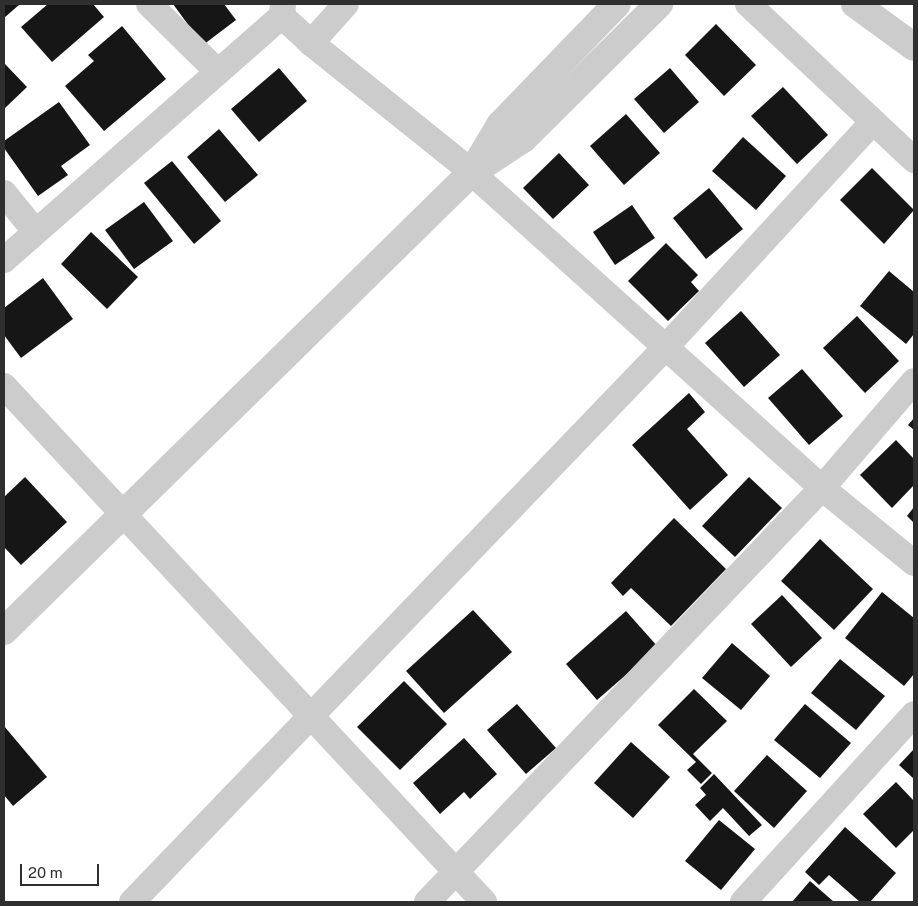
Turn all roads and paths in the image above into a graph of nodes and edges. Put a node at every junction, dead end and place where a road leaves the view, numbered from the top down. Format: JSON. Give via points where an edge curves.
{"nodes":[{"id":1,"x":149,"y":4,"type":"edge"},
{"id":2,"x":346,"y":4,"type":"edge"},
{"id":3,"x":617,"y":4,"type":"edge"},
{"id":4,"x":659,"y":4,"type":"edge"},
{"id":5,"x":748,"y":4,"type":"edge"},
{"id":6,"x":855,"y":4,"type":"edge"},
{"id":7,"x":282,"y":10,"type":"edge"},
{"id":8,"x":311,"y":43,"type":"junction"},
{"id":9,"x":914,"y":47,"type":"edge"},
{"id":10,"x":217,"y":71,"type":"junction"},
{"id":11,"x":872,"y":123,"type":"junction"},
{"id":12,"x":914,"y":160,"type":"edge"},
{"id":13,"x":471,"y":173,"type":"junction"},
{"id":14,"x":4,"y":192,"type":"edge"},
{"id":15,"x":35,"y":231,"type":"junction"},
{"id":16,"x":4,"y":260,"type":"edge"},
{"id":17,"x":664,"y":349,"type":"junction"},
{"id":18,"x":914,"y":381,"type":"edge"},
{"id":19,"x":4,"y":386,"type":"edge"},
{"id":20,"x":822,"y":488,"type":"junction"},
{"id":21,"x":124,"y":517,"type":"junction"},
{"id":22,"x":914,"y":563,"type":"edge"},
{"id":23,"x":4,"y":632,"type":"edge"},
{"id":24,"x":914,"y":714,"type":"edge"},
{"id":25,"x":312,"y":715,"type":"junction"},
{"id":26,"x":457,"y":871,"type":"junction"},
{"id":27,"x":132,"y":902,"type":"edge"},
{"id":28,"x":427,"y":902,"type":"edge"},
{"id":29,"x":484,"y":902,"type":"edge"},
{"id":30,"x":744,"y":902,"type":"edge"}],
"edges":[{"from":1,"to":10,"type":"street"},
{"from":2,"to":8,"type":"street"},
{"from":3,"to":13,"type":"street","via":[[500,125]]},
{"from":4,"to":13,"type":"street","via":[[523,139]]},
{"from":5,"to":11,"type":"street"},
{"from":6,"to":9,"type":"street"},
{"from":7,"to":8,"type":"street"},
{"from":7,"to":10,"type":"street"},
{"from":8,"to":13,"type":"street"},
{"from":10,"to":15,"type":"street"},
{"from":11,"to":12,"type":"street"},
{"from":11,"to":17,"type":"street"},
{"from":13,"to":17,"type":"street"},
{"from":13,"to":21,"type":"street"},
{"from":14,"to":15,"type":"street"},
{"from":15,"to":16,"type":"street"},
{"from":17,"to":20,"type":"street"},
{"from":17,"to":25,"type":"street"},
{"from":18,"to":20,"type":"street"},
{"from":19,"to":21,"type":"street"},
{"from":20,"to":22,"type":"street"},
{"from":20,"to":26,"type":"street"},
{"from":21,"to":23,"type":"street"},
{"from":21,"to":25,"type":"street"},
{"from":24,"to":30,"type":"street"},
{"from":25,"to":26,"type":"street"},
{"from":25,"to":27,"type":"street"},
{"from":26,"to":28,"type":"street"},
{"from":26,"to":29,"type":"street"}]}
